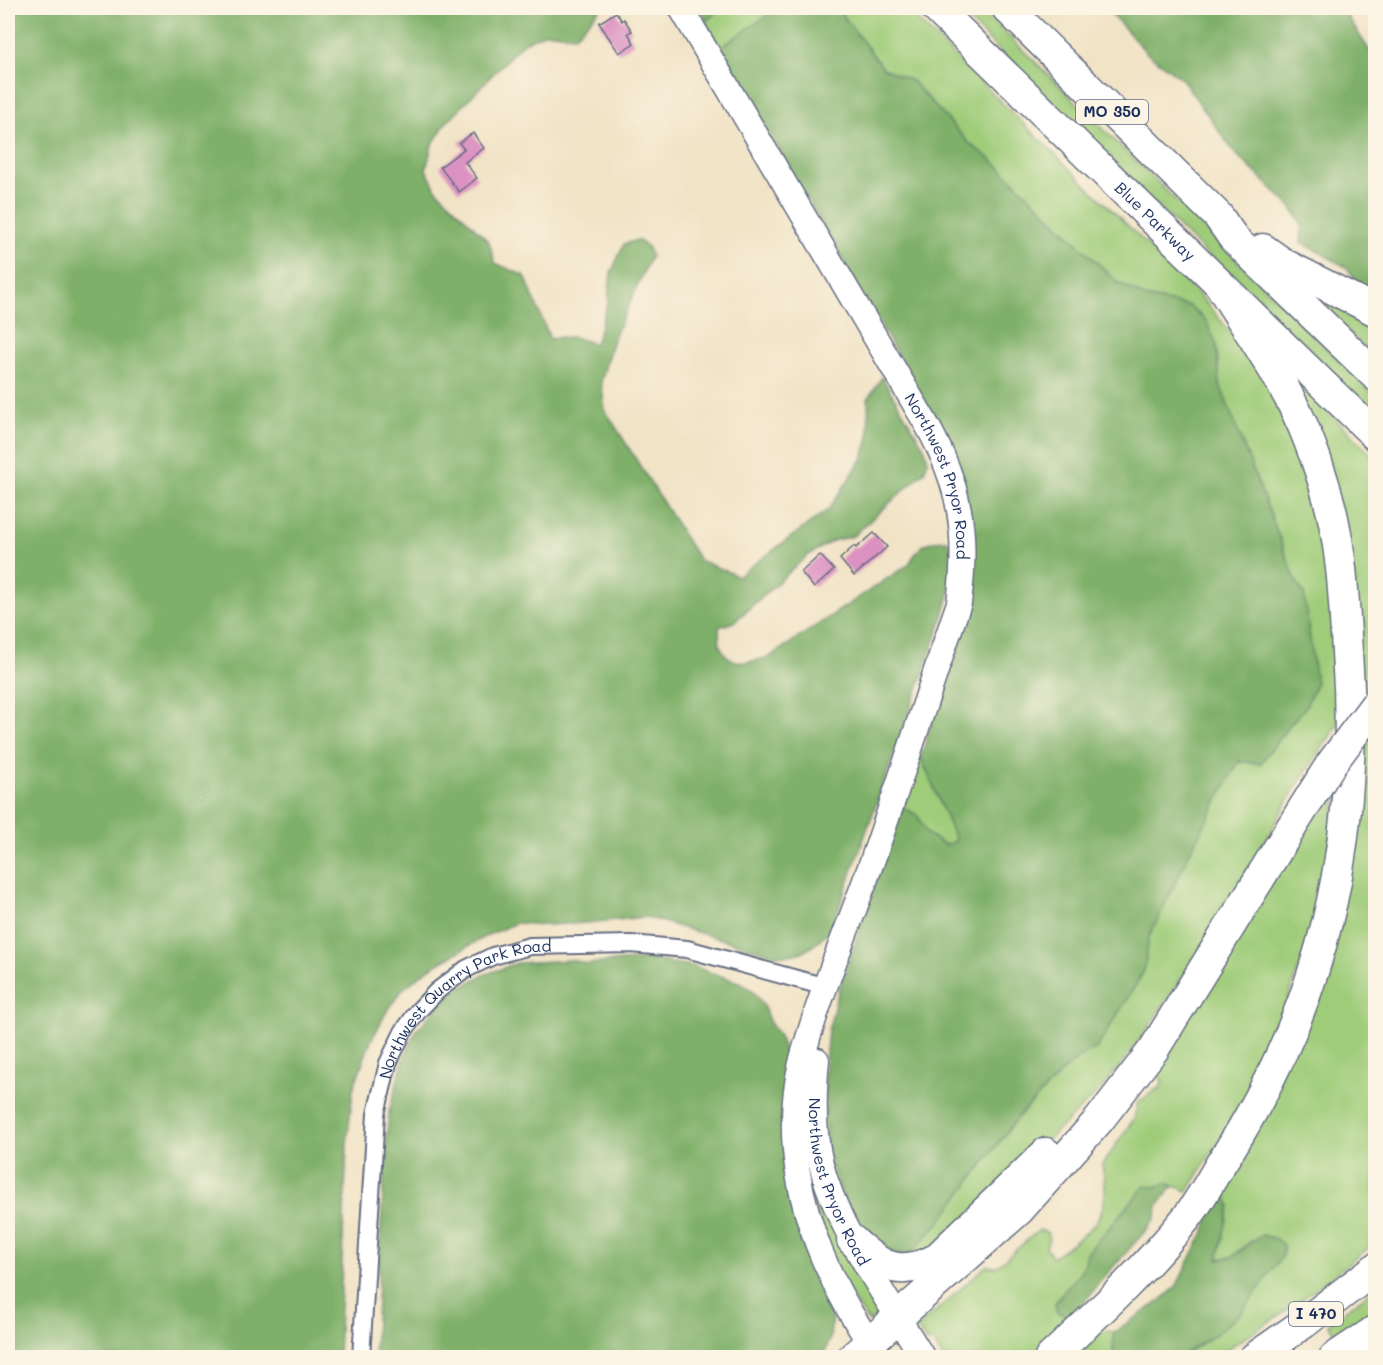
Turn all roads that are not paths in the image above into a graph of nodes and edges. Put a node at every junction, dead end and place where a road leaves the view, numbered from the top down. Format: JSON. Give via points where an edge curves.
{"nodes":[{"id":1,"x":681,"y":8,"type":"edge"},
{"id":2,"x":936,"y":8,"type":"edge"},
{"id":3,"x":1007,"y":8,"type":"edge"},
{"id":4,"x":1218,"y":216,"type":"junction"},
{"id":5,"x":1220,"y":285,"type":"junction"},
{"id":6,"x":1376,"y":311,"type":"edge"},
{"id":7,"x":1376,"y":376,"type":"edge"},
{"id":8,"x":1376,"y":436,"type":"edge"},
{"id":9,"x":1376,"y":704,"type":"edge"},
{"id":10,"x":826,"y":987,"type":"junction"},
{"id":11,"x":1132,"y":1078,"type":"junction"},
{"id":12,"x":852,"y":1240,"type":"junction"},
{"id":13,"x":1376,"y":1268,"type":"edge"},
{"id":14,"x":899,"y":1318,"type":"junction"},
{"id":15,"x":1376,"y":1330,"type":"edge"},
{"id":16,"x":867,"y":1353,"type":"edge"},
{"id":17,"x":361,"y":1358,"type":"edge"},
{"id":18,"x":923,"y":1358,"type":"edge"},
{"id":19,"x":1050,"y":1358,"type":"edge"},
{"id":20,"x":1254,"y":1358,"type":"edge"},
{"id":21,"x":1334,"y":1358,"type":"edge"}],
"edges":[{"from":1,"to":10,"type":"main road","name":"Northwest Pryor Road","via":[[927,424],[946,463],[958,503],[963,542],[959,603]]},
{"from":2,"to":5,"type":"highway","name":"Blue Parkway","number":"MO 350"},
{"from":3,"to":4,"type":"highway","number":"MO 350"},
{"from":4,"to":6,"type":"highway","via":[[1284,264]]},
{"from":4,"to":7,"type":"highway","number":"MO 350","via":[[1234,239]]},
{"from":5,"to":8,"type":"highway","name":"Blue Parkway","number":"MO 350"},
{"from":5,"to":19,"type":"highway","via":[[1277,378],[1308,438],[1328,498],[1338,546],[1351,702],[1344,840],[1314,973],[1263,1095],[1188,1215],[1127,1285]]},
{"from":9,"to":11,"type":"highway","bridge":true,"via":[[1331,764],[1154,1049]]},
{"from":10,"to":12,"type":"main road","name":"Northwest Pryor Road","via":[[814,1111],[819,1155]]},
{"from":10,"to":16,"type":"main road","name":"Northwest Pryor Road","via":[[800,1070],[794,1135],[797,1162],[818,1249]]},
{"from":10,"to":17,"type":"street","name":"Northwest Quarry Park Road","via":[[687,949],[578,944],[530,946],[493,956],[466,969],[437,991],[403,1032],[380,1091]]},
{"from":11,"to":12,"type":"highway","via":[[936,1259],[910,1269],[892,1267],[868,1256]]},
{"from":11,"to":14,"type":"highway","via":[[1019,1210]]},
{"from":12,"to":14,"type":"main road","name":"Northwest Pryor Road"},
{"from":13,"to":20,"type":"highway","number":"I 470"},
{"from":14,"to":16,"type":"highway"},
{"from":14,"to":18,"type":"main road","name":"Northwest Pryor Road"},
{"from":15,"to":21,"type":"highway","number":"I 470"}]}
